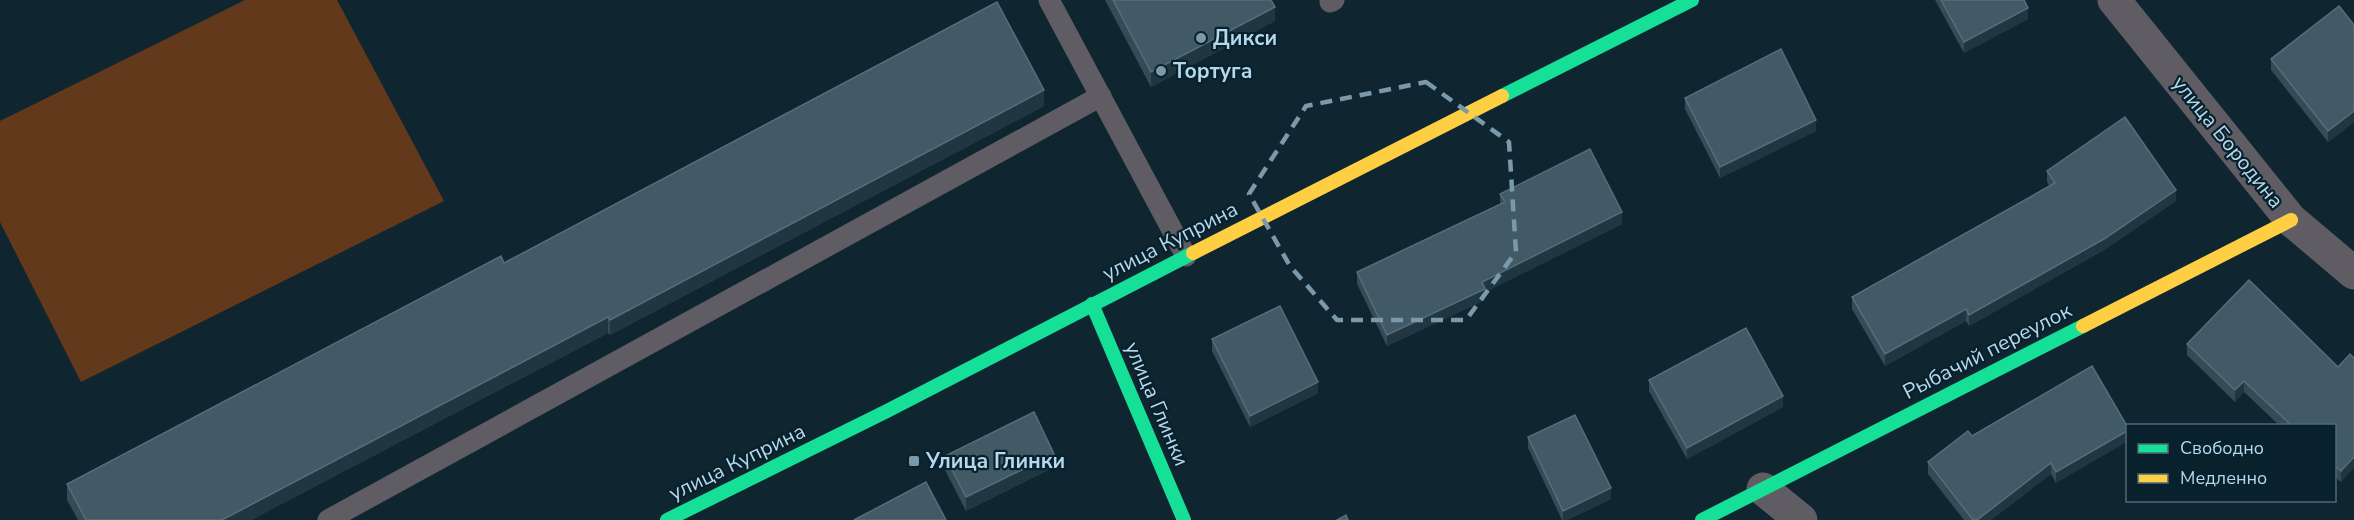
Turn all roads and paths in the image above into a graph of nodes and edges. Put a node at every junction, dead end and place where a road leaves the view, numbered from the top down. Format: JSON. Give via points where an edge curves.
{"nodes":[{"id":1,"x":1049,"y":0,"type":"edge"},
{"id":2,"x":1692,"y":0,"type":"edge"},
{"id":3,"x":2114,"y":0,"type":"edge"},
{"id":4,"x":1101,"y":96,"type":"junction"},
{"id":5,"x":2291,"y":220,"type":"junction"},
{"id":6,"x":1186,"y":256,"type":"junction"},
{"id":7,"x":2354,"y":273,"type":"edge"},
{"id":8,"x":1092,"y":304,"type":"junction"},
{"id":9,"x":1763,"y":489,"type":"junction"},
{"id":10,"x":328,"y":520,"type":"edge"},
{"id":11,"x":667,"y":520,"type":"edge"},
{"id":12,"x":1184,"y":520,"type":"edge"},
{"id":13,"x":1702,"y":520,"type":"edge"},
{"id":14,"x":1801,"y":520,"type":"edge"}],
"edges":[{"from":1,"to":4,"type":"lane"},
{"from":2,"to":6,"type":"street","name":"улица Куприна"},
{"from":3,"to":5,"type":"street","name":"улица Бородина"},
{"from":4,"to":6,"type":"lane"},
{"from":4,"to":10,"type":"lane"},
{"from":5,"to":7,"type":"street","name":"улица Бородина"},
{"from":5,"to":9,"type":"street","name":"Рыбачий переулок"},
{"from":6,"to":8,"type":"street","name":"улица Куприна"},
{"from":8,"to":11,"type":"street","name":"улица Куприна"},
{"from":8,"to":12,"type":"street","name":"улица Глинки"},
{"from":9,"to":13,"type":"street","name":"Рыбачий переулок"},
{"from":9,"to":14,"type":"street"}]}
